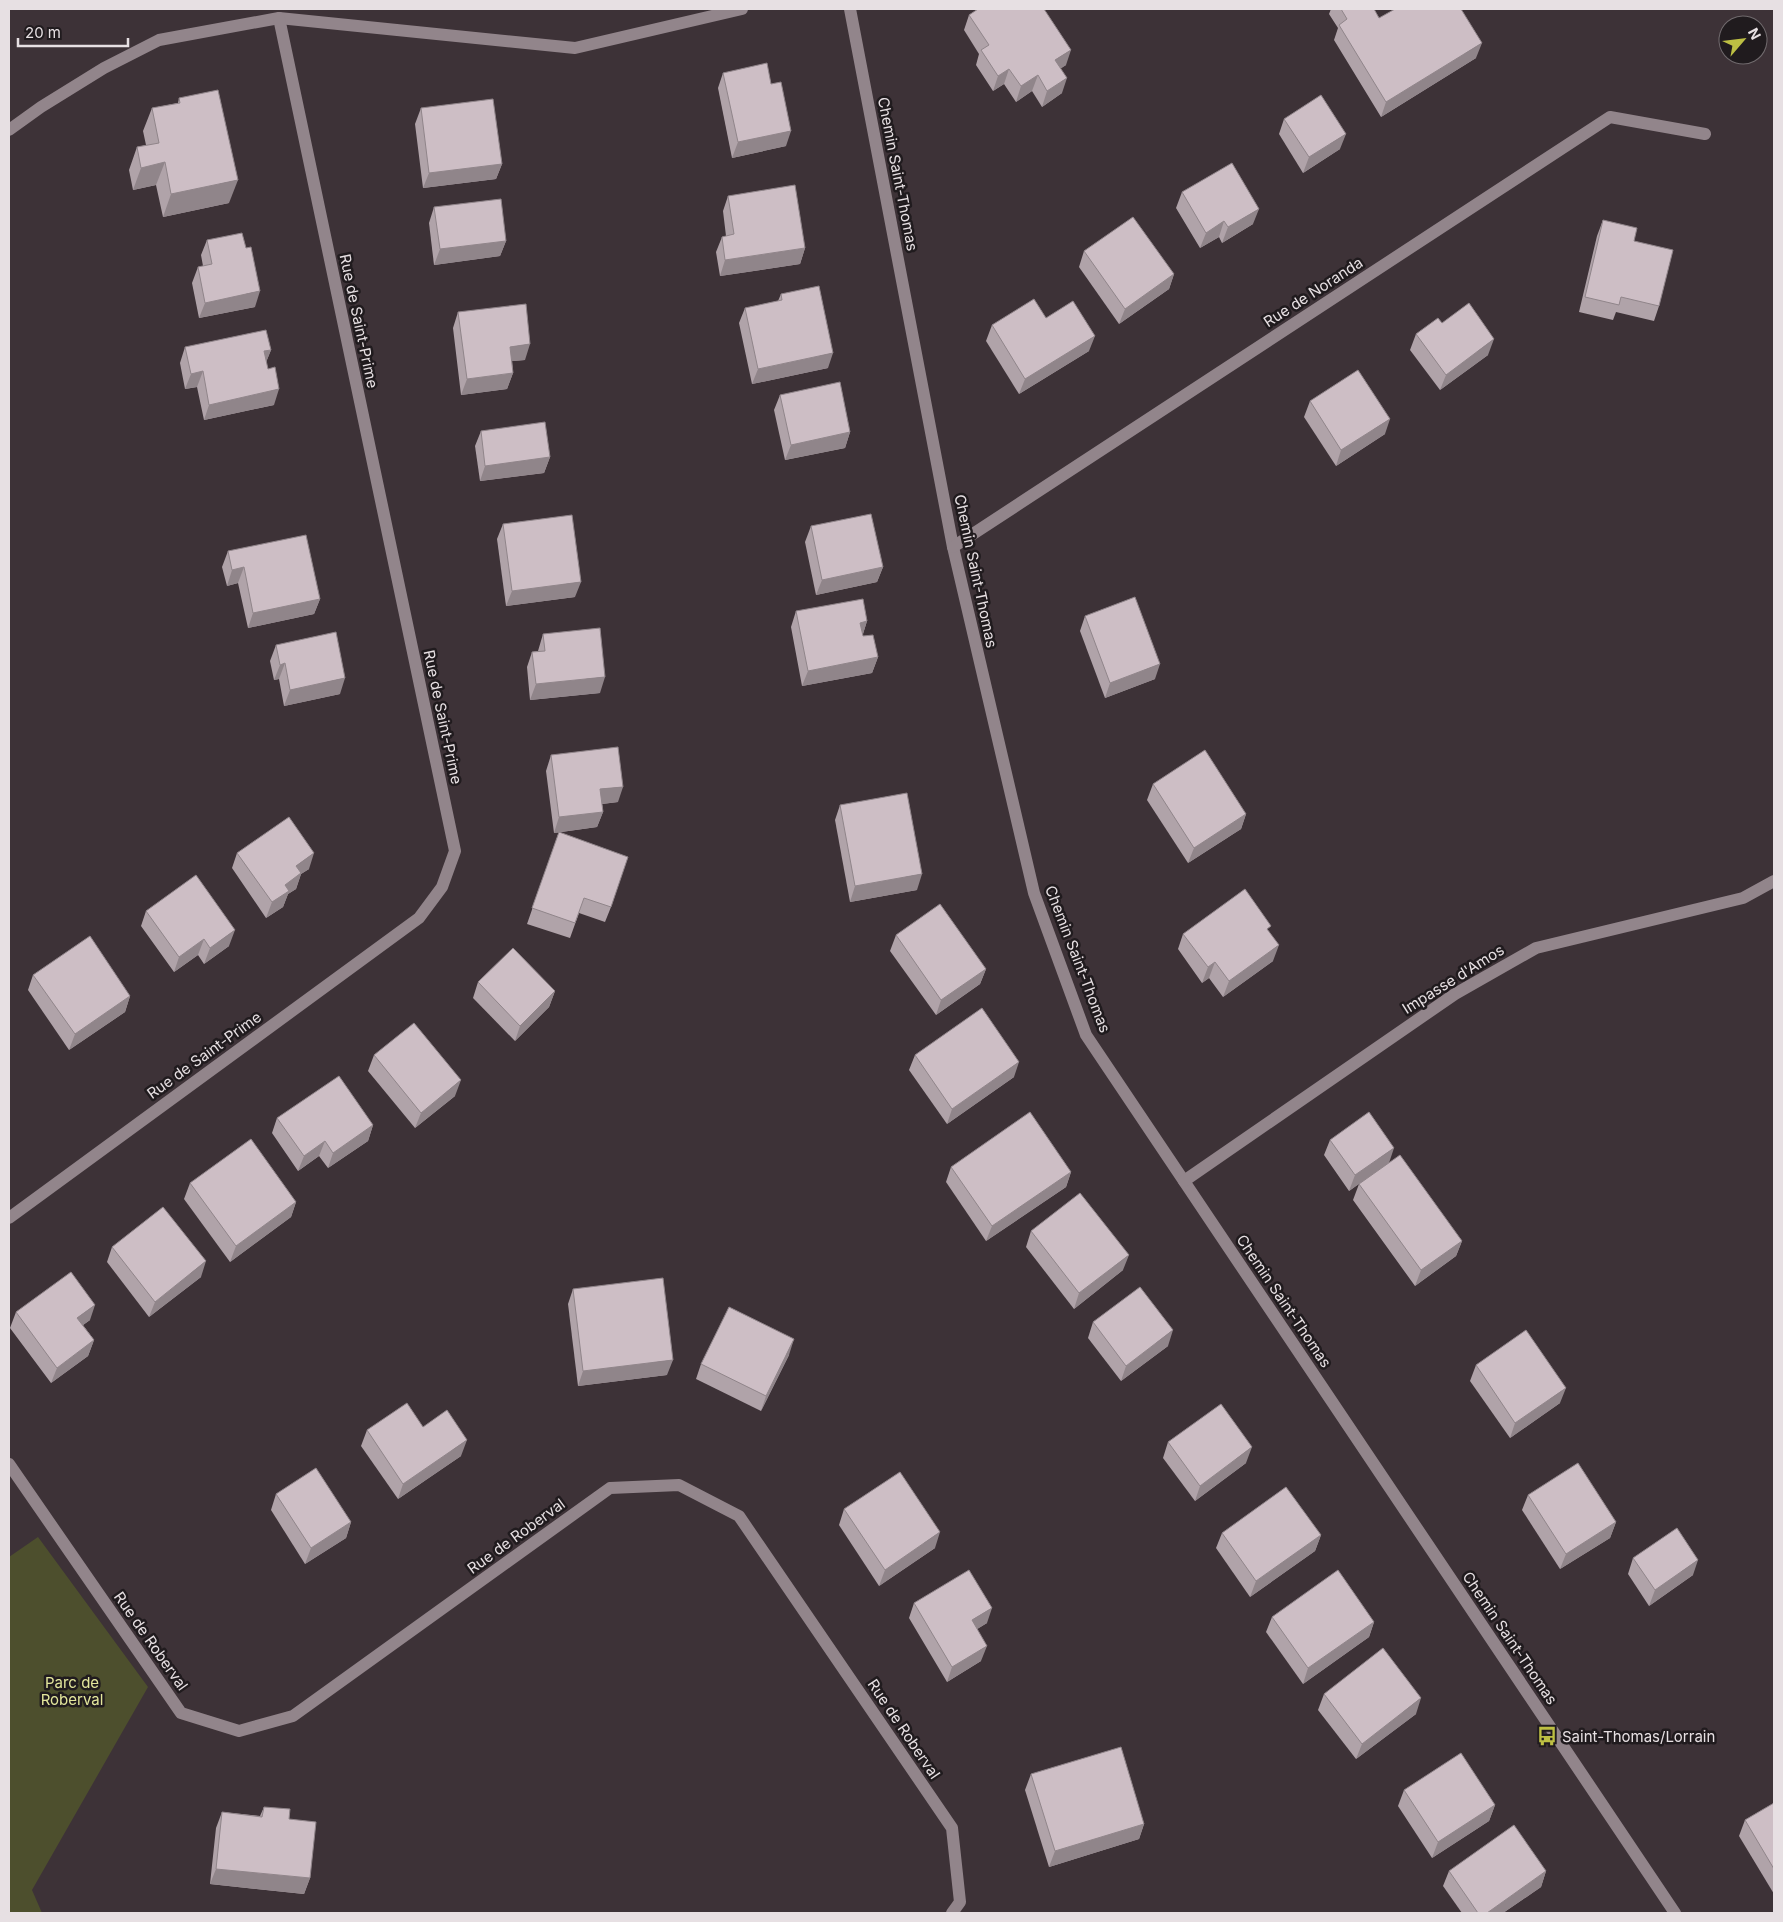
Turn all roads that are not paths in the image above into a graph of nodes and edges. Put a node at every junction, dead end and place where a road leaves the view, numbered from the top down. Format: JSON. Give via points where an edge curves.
{"nodes":[{"id":1,"x":742,"y":9,"type":"edge"},
{"id":2,"x":850,"y":9,"type":"edge"},
{"id":3,"x":279,"y":18,"type":"junction"},
{"id":4,"x":9,"y":130,"type":"edge"},
{"id":5,"x":1705,"y":134,"type":"dead end"},
{"id":6,"x":953,"y":547,"type":"junction"},
{"id":7,"x":1774,"y":881,"type":"edge"},
{"id":8,"x":1184,"y":1181,"type":"junction"},
{"id":9,"x":9,"y":1218,"type":"edge"},
{"id":10,"x":9,"y":1464,"type":"edge"},
{"id":11,"x":952,"y":1913,"type":"edge"},
{"id":12,"x":1675,"y":1913,"type":"edge"}],
"edges":[{"from":1,"to":3,"type":"street","via":[[575,48]]},
{"from":2,"to":6,"type":"street","name":"Chemin Saint-Thomas"},
{"from":3,"to":4,"type":"street","via":[[159,40],[104,68]]},
{"from":3,"to":9,"type":"street","name":"Rue de Saint-Prime","via":[[454,851],[442,887],[420,918]]},
{"from":5,"to":6,"type":"street","name":"Rue de Noranda","via":[[1610,117]]},
{"from":6,"to":8,"type":"street","name":"Chemin Saint-Thomas","via":[[1034,893],[1086,1035]]},
{"from":7,"to":8,"type":"street","name":"Impasse d'Amos","via":[[1743,898],[1536,948],[1455,994]]},
{"from":8,"to":12,"type":"street","name":"Chemin Saint-Thomas"},
{"from":10,"to":11,"type":"street","name":"Rue de Roberval","via":[[181,1713],[239,1732],[293,1716],[610,1488],[680,1485],[739,1516],[952,1828],[960,1902]]}]}
